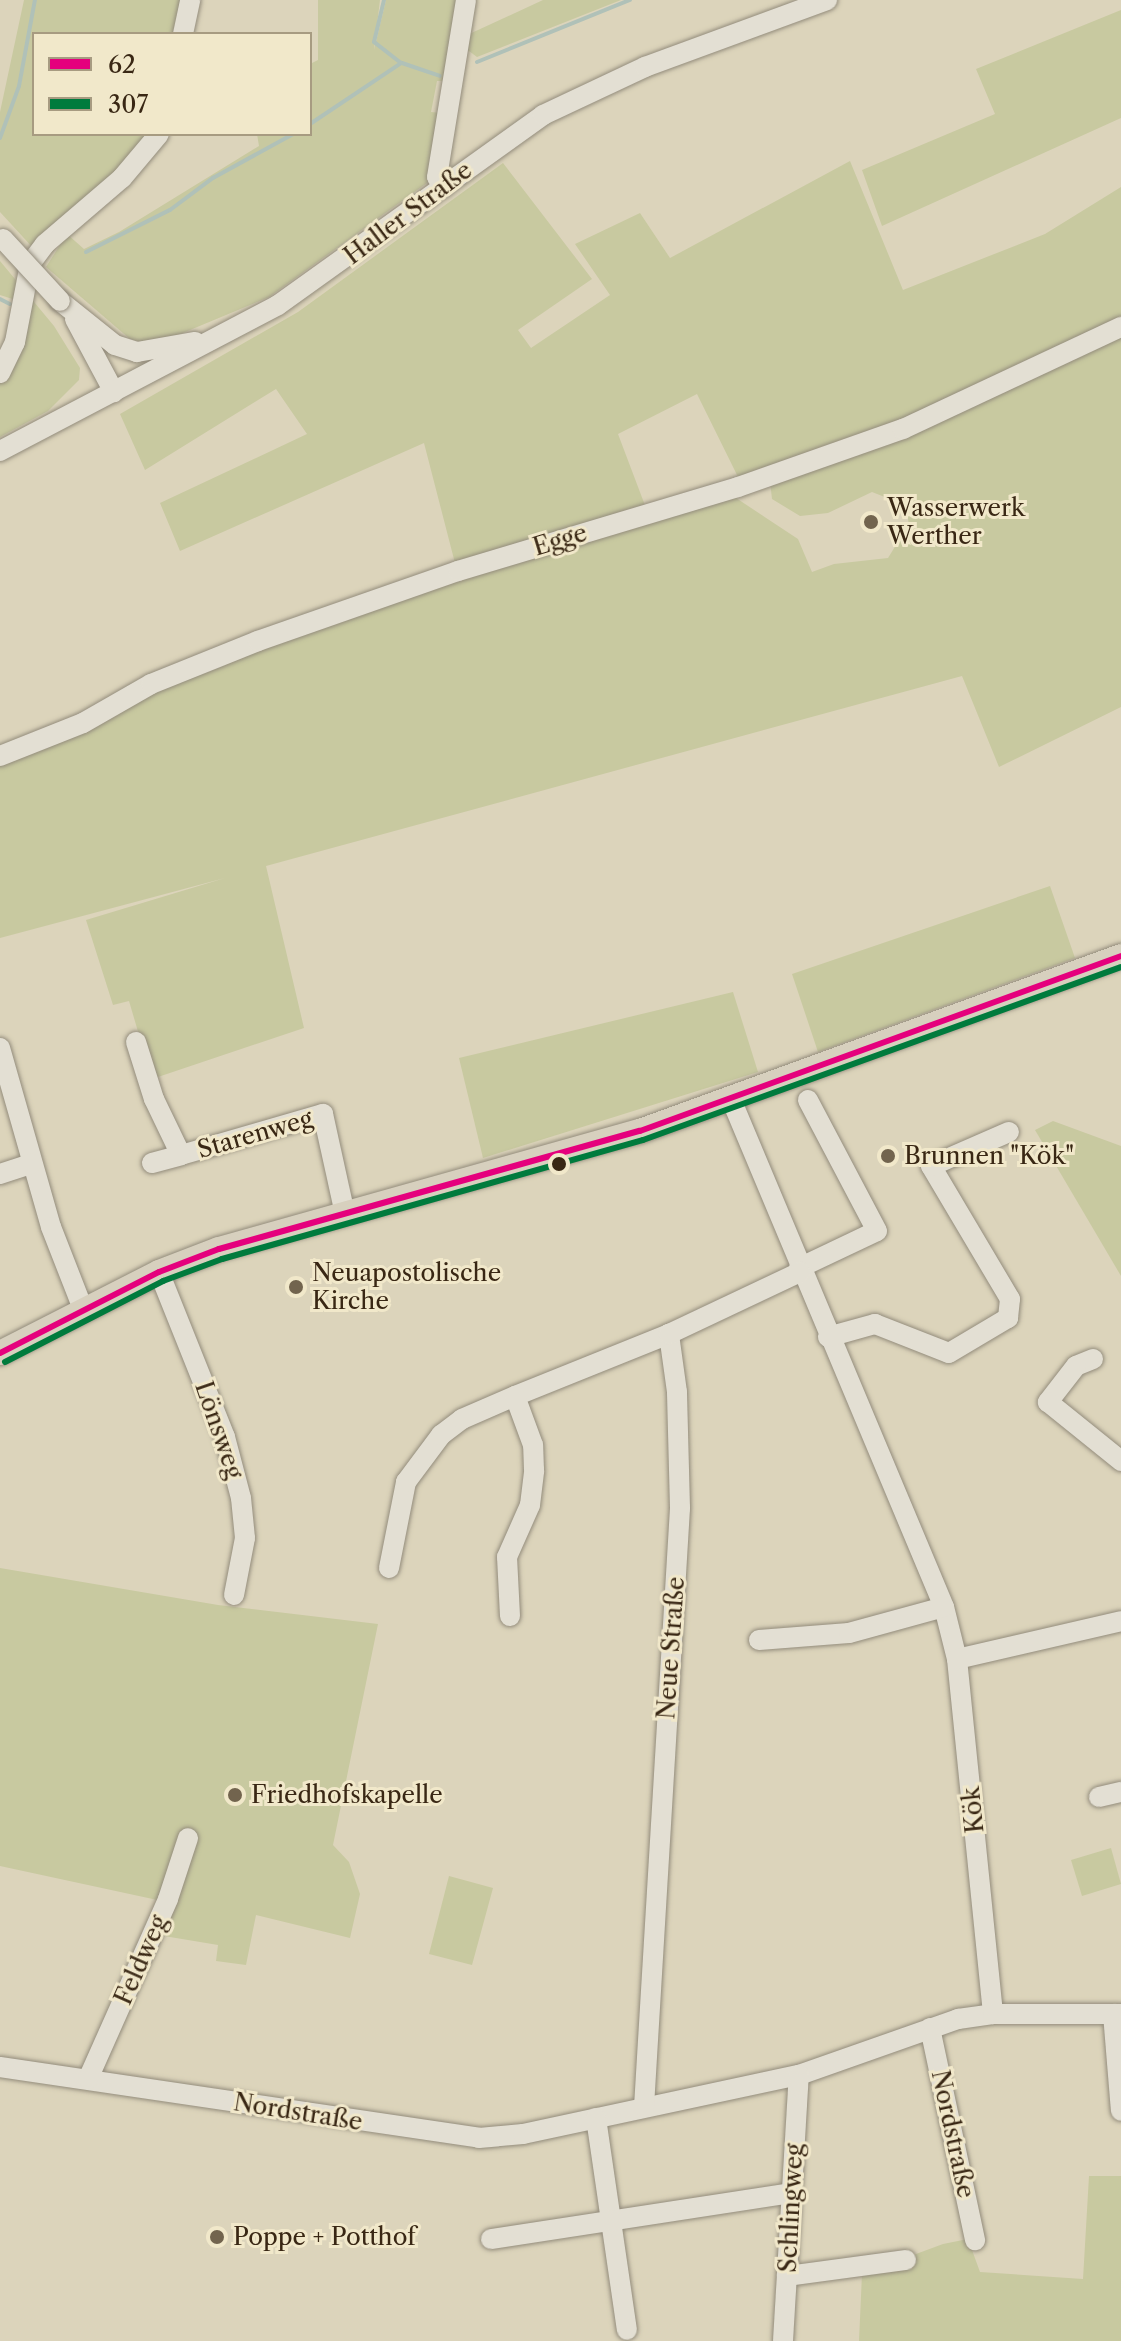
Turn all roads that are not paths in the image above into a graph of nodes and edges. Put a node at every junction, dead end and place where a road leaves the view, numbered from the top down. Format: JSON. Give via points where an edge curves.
{"nodes":[{"id":1,"x":190,"y":0,"type":"edge"},
{"id":2,"x":466,"y":0,"type":"edge"},
{"id":3,"x":827,"y":0,"type":"edge"},
{"id":4,"x":183,"y":32,"type":"edge"},
{"id":5,"x":158,"y":136,"type":"edge"},
{"id":6,"x":444,"y":187,"type":"junction"},
{"id":7,"x":2,"y":237,"type":"edge"},
{"id":8,"x":66,"y":309,"type":"junction"},
{"id":9,"x":1121,"y":327,"type":"edge"},
{"id":10,"x":222,"y":337,"type":"junction"},
{"id":11,"x":115,"y":345,"type":"junction"},
{"id":12,"x":0,"y":373,"type":"edge"},
{"id":13,"x":133,"y":383,"type":"junction"},
{"id":14,"x":114,"y":392,"type":"junction"},
{"id":15,"x":0,"y":451,"type":"edge"},
{"id":16,"x":0,"y":756,"type":"edge"},
{"id":17,"x":1121,"y":956,"type":"edge"},
{"id":18,"x":136,"y":1042,"type":"dead end"},
{"id":19,"x":0,"y":1048,"type":"edge"},
{"id":20,"x":731,"y":1099,"type":"junction"},
{"id":21,"x":808,"y":1100,"type":"dead end"},
{"id":22,"x":1009,"y":1132,"type":"dead end"},
{"id":23,"x":181,"y":1155,"type":"junction"},
{"id":24,"x":152,"y":1163,"type":"dead end"},
{"id":25,"x":31,"y":1164,"type":"junction"},
{"id":26,"x":0,"y":1174,"type":"edge"},
{"id":27,"x":345,"y":1214,"type":"junction"},
{"id":28,"x":799,"y":1270,"type":"junction"},
{"id":29,"x":159,"y":1272,"type":"junction"},
{"id":30,"x":83,"y":1309,"type":"junction"},
{"id":31,"x":669,"y":1334,"type":"junction"},
{"id":32,"x":828,"y":1337,"type":"junction"},
{"id":33,"x":0,"y":1353,"type":"edge"},
{"id":34,"x":1093,"y":1359,"type":"dead end"},
{"id":35,"x":515,"y":1396,"type":"junction"},
{"id":36,"x":1121,"y":1461,"type":"edge"},
{"id":37,"x":389,"y":1568,"type":"dead end"},
{"id":38,"x":234,"y":1595,"type":"dead end"},
{"id":39,"x":944,"y":1607,"type":"junction"},
{"id":40,"x":510,"y":1616,"type":"dead end"},
{"id":41,"x":1121,"y":1621,"type":"edge"},
{"id":42,"x":759,"y":1640,"type":"dead end"},
{"id":43,"x":957,"y":1659,"type":"junction"},
{"id":44,"x":1121,"y":1792,"type":"edge"},
{"id":45,"x":1099,"y":1797,"type":"dead end"},
{"id":46,"x":188,"y":1838,"type":"dead end"},
{"id":47,"x":993,"y":2014,"type":"junction"},
{"id":48,"x":1117,"y":2014,"type":"edge"},
{"id":49,"x":930,"y":2028,"type":"junction"},
{"id":50,"x":0,"y":2067,"type":"edge"},
{"id":51,"x":799,"y":2075,"type":"junction"},
{"id":52,"x":88,"y":2079,"type":"junction"},
{"id":53,"x":644,"y":2107,"type":"junction"},
{"id":54,"x":1121,"y":2111,"type":"edge"},
{"id":55,"x":596,"y":2118,"type":"junction"},
{"id":56,"x":790,"y":2193,"type":"junction"},
{"id":57,"x":611,"y":2220,"type":"junction"},
{"id":58,"x":491,"y":2239,"type":"dead end"},
{"id":59,"x":975,"y":2240,"type":"dead end"},
{"id":60,"x":906,"y":2260,"type":"dead end"},
{"id":61,"x":787,"y":2276,"type":"junction"},
{"id":62,"x":627,"y":2330,"type":"dead end"},
{"id":63,"x":783,"y":2341,"type":"edge"}],
"edges":[{"from":1,"to":4,"type":"street"},
{"from":2,"to":6,"type":"street","via":[[437,177]]},
{"from":3,"to":6,"type":"street","name":"Haller Straße","via":[[593,89],[543,115]]},
{"from":5,"to":12,"type":"street","via":[[143,157],[30,264],[15,342]]},
{"from":6,"to":10,"type":"street","name":"Haller Straße","via":[[359,252]]},
{"from":7,"to":8,"type":"street","bridge":true},
{"from":8,"to":11,"type":"street"},
{"from":8,"to":14,"type":"street"},
{"from":9,"to":16,"type":"street","name":"Egge","via":[[903,429],[738,487],[458,571],[258,641],[151,684],[83,723]]},
{"from":10,"to":11,"type":"street","via":[[156,352]]},
{"from":10,"to":13,"type":"street","name":"Haller Straße"},
{"from":11,"to":13,"type":"street"},
{"from":13,"to":14,"type":"street","name":"Haller Straße"},
{"from":14,"to":15,"type":"street","name":"Haller Straße"},
{"from":17,"to":20,"type":"main road"},
{"from":18,"to":23,"type":"street","name":"Starenweg","via":[[154,1099]]},
{"from":19,"to":25,"type":"street"},
{"from":20,"to":27,"type":"main road","via":[[571,1152]]},
{"from":20,"to":28,"type":"street","name":"Kök"},
{"from":21,"to":28,"type":"street","via":[[877,1231]]},
{"from":22,"to":32,"type":"street","via":[[931,1166],[1010,1299],[1008,1318],[949,1353],[875,1324]]},
{"from":23,"to":24,"type":"street","name":"Starenweg"},
{"from":23,"to":27,"type":"street","name":"Starenweg","via":[[323,1114]]},
{"from":25,"to":26,"type":"street"},
{"from":25,"to":30,"type":"street"},
{"from":27,"to":29,"type":"main road","via":[[219,1249]]},
{"from":28,"to":31,"type":"street"},
{"from":28,"to":32,"type":"street","name":"Kök"},
{"from":29,"to":30,"type":"main road"},
{"from":29,"to":38,"type":"street","name":"Lönsweg","via":[[225,1437],[241,1498],[245,1538]]},
{"from":30,"to":33,"type":"main road"},
{"from":31,"to":35,"type":"street"},
{"from":31,"to":53,"type":"street","name":"Neue Straße","via":[[677,1392],[680,1508]]},
{"from":32,"to":39,"type":"street","name":"Kök"},
{"from":34,"to":36,"type":"street","via":[[1076,1366],[1048,1402]]},
{"from":35,"to":37,"type":"street","via":[[462,1419],[421,1455],[396,1513]]},
{"from":35,"to":40,"type":"street","via":[[533,1445],[534,1470],[530,1505],[507,1557]]},
{"from":39,"to":42,"type":"street","via":[[849,1633]]},
{"from":39,"to":43,"type":"street","name":"Kök"},
{"from":41,"to":43,"type":"street"},
{"from":43,"to":47,"type":"street","name":"Kök"},
{"from":44,"to":45,"type":"street"},
{"from":46,"to":52,"type":"street","name":"Feldweg","via":[[168,1899]]},
{"from":47,"to":48,"type":"street","name":"Nordstraße"},
{"from":47,"to":49,"type":"street","name":"Nordstraße"},
{"from":48,"to":54,"type":"street","name":"Nordstraße"},
{"from":49,"to":51,"type":"street","name":"Nordstraße"},
{"from":49,"to":59,"type":"street","name":"Nordstraße"},
{"from":50,"to":52,"type":"street","name":"Nordstraße"},
{"from":51,"to":53,"type":"street","name":"Nordstraße"},
{"from":51,"to":56,"type":"street","name":"Schlingweg"},
{"from":52,"to":55,"type":"street","name":"Nordstraße","via":[[479,2138]]},
{"from":53,"to":55,"type":"street","name":"Nordstraße"},
{"from":55,"to":57,"type":"street"},
{"from":56,"to":57,"type":"street"},
{"from":56,"to":61,"type":"street","name":"Schlingweg"},
{"from":57,"to":58,"type":"street"},
{"from":57,"to":62,"type":"street"},
{"from":60,"to":61,"type":"street"},
{"from":61,"to":63,"type":"street","name":"Schlingweg"}]}
